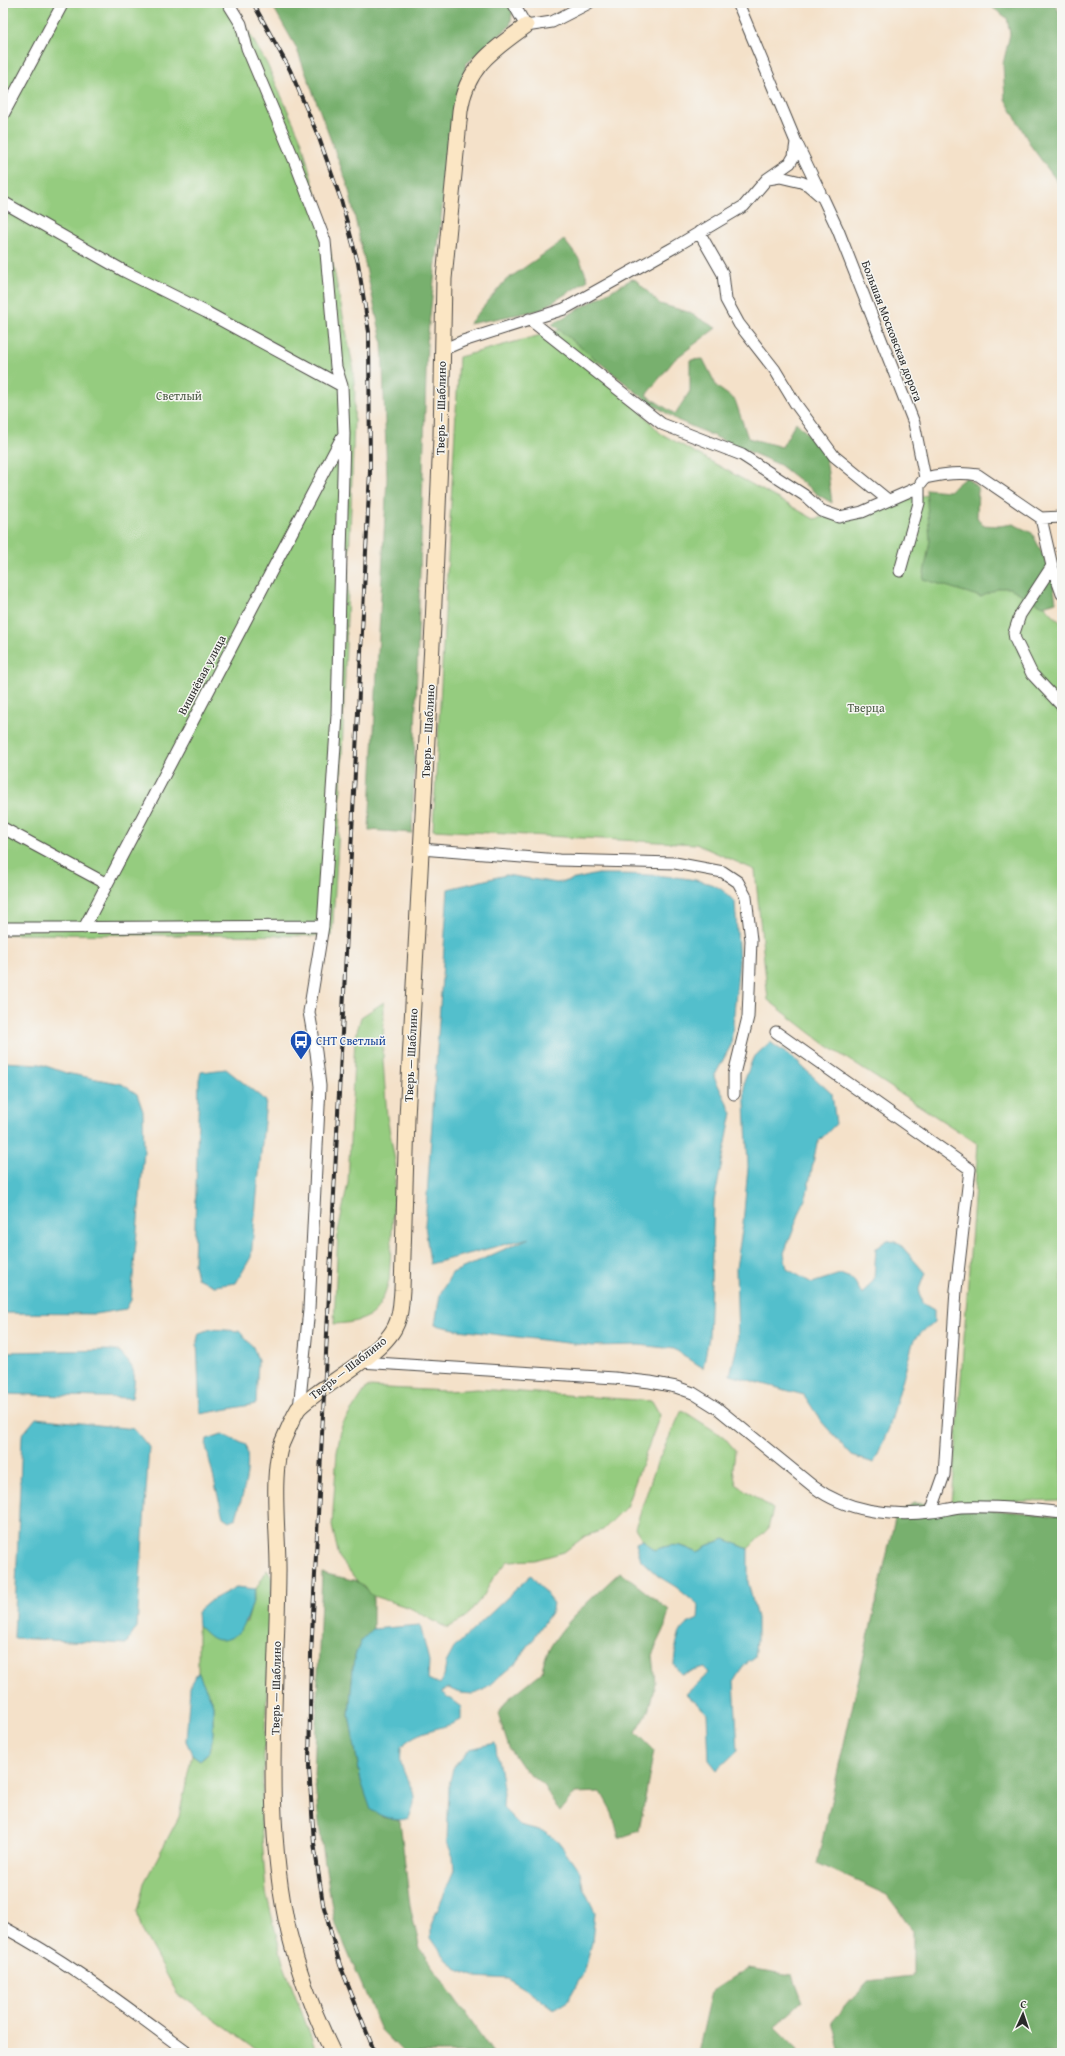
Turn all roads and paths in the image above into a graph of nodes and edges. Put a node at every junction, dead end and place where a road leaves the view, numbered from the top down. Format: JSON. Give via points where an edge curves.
{"nodes":[{"id":1,"x":63,"y":3,"type":"edge"},
{"id":2,"x":228,"y":3,"type":"edge"},
{"id":3,"x":513,"y":3,"type":"edge"},
{"id":4,"x":589,"y":3,"type":"edge"},
{"id":5,"x":738,"y":3,"type":"edge"},
{"id":6,"x":526,"y":26,"type":"junction"},
{"id":7,"x":3,"y":115,"type":"edge"},
{"id":8,"x":796,"y":142,"type":"junction"},
{"id":9,"x":767,"y":179,"type":"junction"},
{"id":10,"x":823,"y":198,"type":"junction"},
{"id":11,"x":3,"y":202,"type":"edge"},
{"id":12,"x":699,"y":232,"type":"junction"},
{"id":13,"x":529,"y":319,"type":"junction"},
{"id":14,"x":442,"y":350,"type":"junction"},
{"id":15,"x":342,"y":386,"type":"junction"},
{"id":16,"x":344,"y":434,"type":"junction"},
{"id":17,"x":922,"y":482,"type":"junction"},
{"id":18,"x":888,"y":500,"type":"junction"},
{"id":19,"x":1041,"y":518,"type":"junction"},
{"id":20,"x":1062,"y":518,"type":"edge"},
{"id":21,"x":1052,"y":566,"type":"junction"},
{"id":22,"x":900,"y":571,"type":"dead end"},
{"id":23,"x":1062,"y":594,"type":"edge"},
{"id":24,"x":1062,"y":706,"type":"edge"},
{"id":25,"x":3,"y":828,"type":"edge"},
{"id":26,"x":421,"y":849,"type":"junction"},
{"id":27,"x":108,"y":884,"type":"junction"},
{"id":28,"x":323,"y":926,"type":"junction"},
{"id":29,"x":3,"y":928,"type":"edge"},
{"id":30,"x":84,"y":928,"type":"junction"},
{"id":31,"x":776,"y":1032,"type":"dead end"},
{"id":32,"x":734,"y":1094,"type":"dead end"},
{"id":33,"x":360,"y":1362,"type":"junction"},
{"id":34,"x":299,"y":1408,"type":"junction"},
{"id":35,"x":931,"y":1512,"type":"junction"},
{"id":36,"x":1062,"y":1513,"type":"edge"},
{"id":37,"x":3,"y":1927,"type":"edge"},
{"id":38,"x":190,"y":2053,"type":"edge"},
{"id":39,"x":333,"y":2053,"type":"edge"}],
"edges":[{"from":1,"to":7,"type":"street"},
{"from":2,"to":15,"type":"street","via":[[241,24],[247,48],[325,241],[336,367]]},
{"from":3,"to":6,"type":"street"},
{"from":4,"to":6,"type":"street","via":[[552,22]]},
{"from":5,"to":8,"type":"street","name":"Большая Московская дорога"},
{"from":6,"to":14,"type":"street","name":"Тверь — Шаблино","via":[[483,59],[470,77],[462,98],[444,279]]},
{"from":8,"to":9,"type":"street","via":[[790,163]]},
{"from":8,"to":10,"type":"street","name":"Большая Московская дорога"},
{"from":9,"to":10,"type":"street","name":"Большая Московская дорога","via":[[780,177],[801,182]]},
{"from":9,"to":12,"type":"street","via":[[744,206]]},
{"from":10,"to":17,"type":"street","name":"Большая Московская дорога","via":[[841,237],[914,423]]},
{"from":11,"to":15,"type":"street","via":[[124,271]]},
{"from":12,"to":13,"type":"street","via":[[564,309]]},
{"from":12,"to":18,"type":"street","via":[[723,274],[726,300],[739,324],[834,456]]},
{"from":13,"to":14,"type":"street"},
{"from":13,"to":18,"type":"street","via":[[662,424],[742,455],[804,495],[822,511],[844,517]]},
{"from":14,"to":26,"type":"street","name":"Тверь — Шаблино","via":[[441,437]]},
{"from":15,"to":16,"type":"street"},
{"from":16,"to":27,"type":"street","name":"Вишнёвая улица"},
{"from":16,"to":28,"type":"street","via":[[337,715]]},
{"from":17,"to":18,"type":"street"},
{"from":17,"to":19,"type":"street","via":[[968,473],[978,475]]},
{"from":17,"to":22,"type":"street","name":"Большая Московская дорога","via":[[919,503]]},
{"from":19,"to":20,"type":"street"},
{"from":19,"to":21,"type":"street"},
{"from":21,"to":23,"type":"street"},
{"from":21,"to":24,"type":"street","via":[[1020,615],[1014,633],[1032,674]]},
{"from":25,"to":27,"type":"street"},
{"from":26,"to":32,"type":"street","via":[[559,860],[675,863],[724,872],[738,882],[746,897],[751,940],[748,1017],[734,1074]]},
{"from":26,"to":33,"type":"street","name":"Тверь — Шаблино","via":[[407,1118],[402,1290],[396,1326],[390,1336]]},
{"from":27,"to":30,"type":"street","name":"Вишнёвая улица"},
{"from":28,"to":30,"type":"street"},
{"from":28,"to":34,"type":"street","via":[[309,1012],[320,1086],[309,1309]]},
{"from":29,"to":30,"type":"street"},
{"from":31,"to":35,"type":"street","via":[[970,1169],[956,1290],[944,1475]]},
{"from":33,"to":34,"type":"street","name":"Тверь — Шаблино"},
{"from":33,"to":35,"type":"street","via":[[615,1378],[676,1387],[693,1393],[717,1408],[828,1497],[845,1504],[896,1514]]},
{"from":34,"to":39,"type":"street","name":"Тверь — Шаблино","via":[[282,1444],[278,1466],[275,1829],[282,1895],[293,1950],[310,2002]]},
{"from":35,"to":36,"type":"street","via":[[961,1507]]},
{"from":37,"to":38,"type":"street","via":[[31,1942],[90,1981]]}]}
